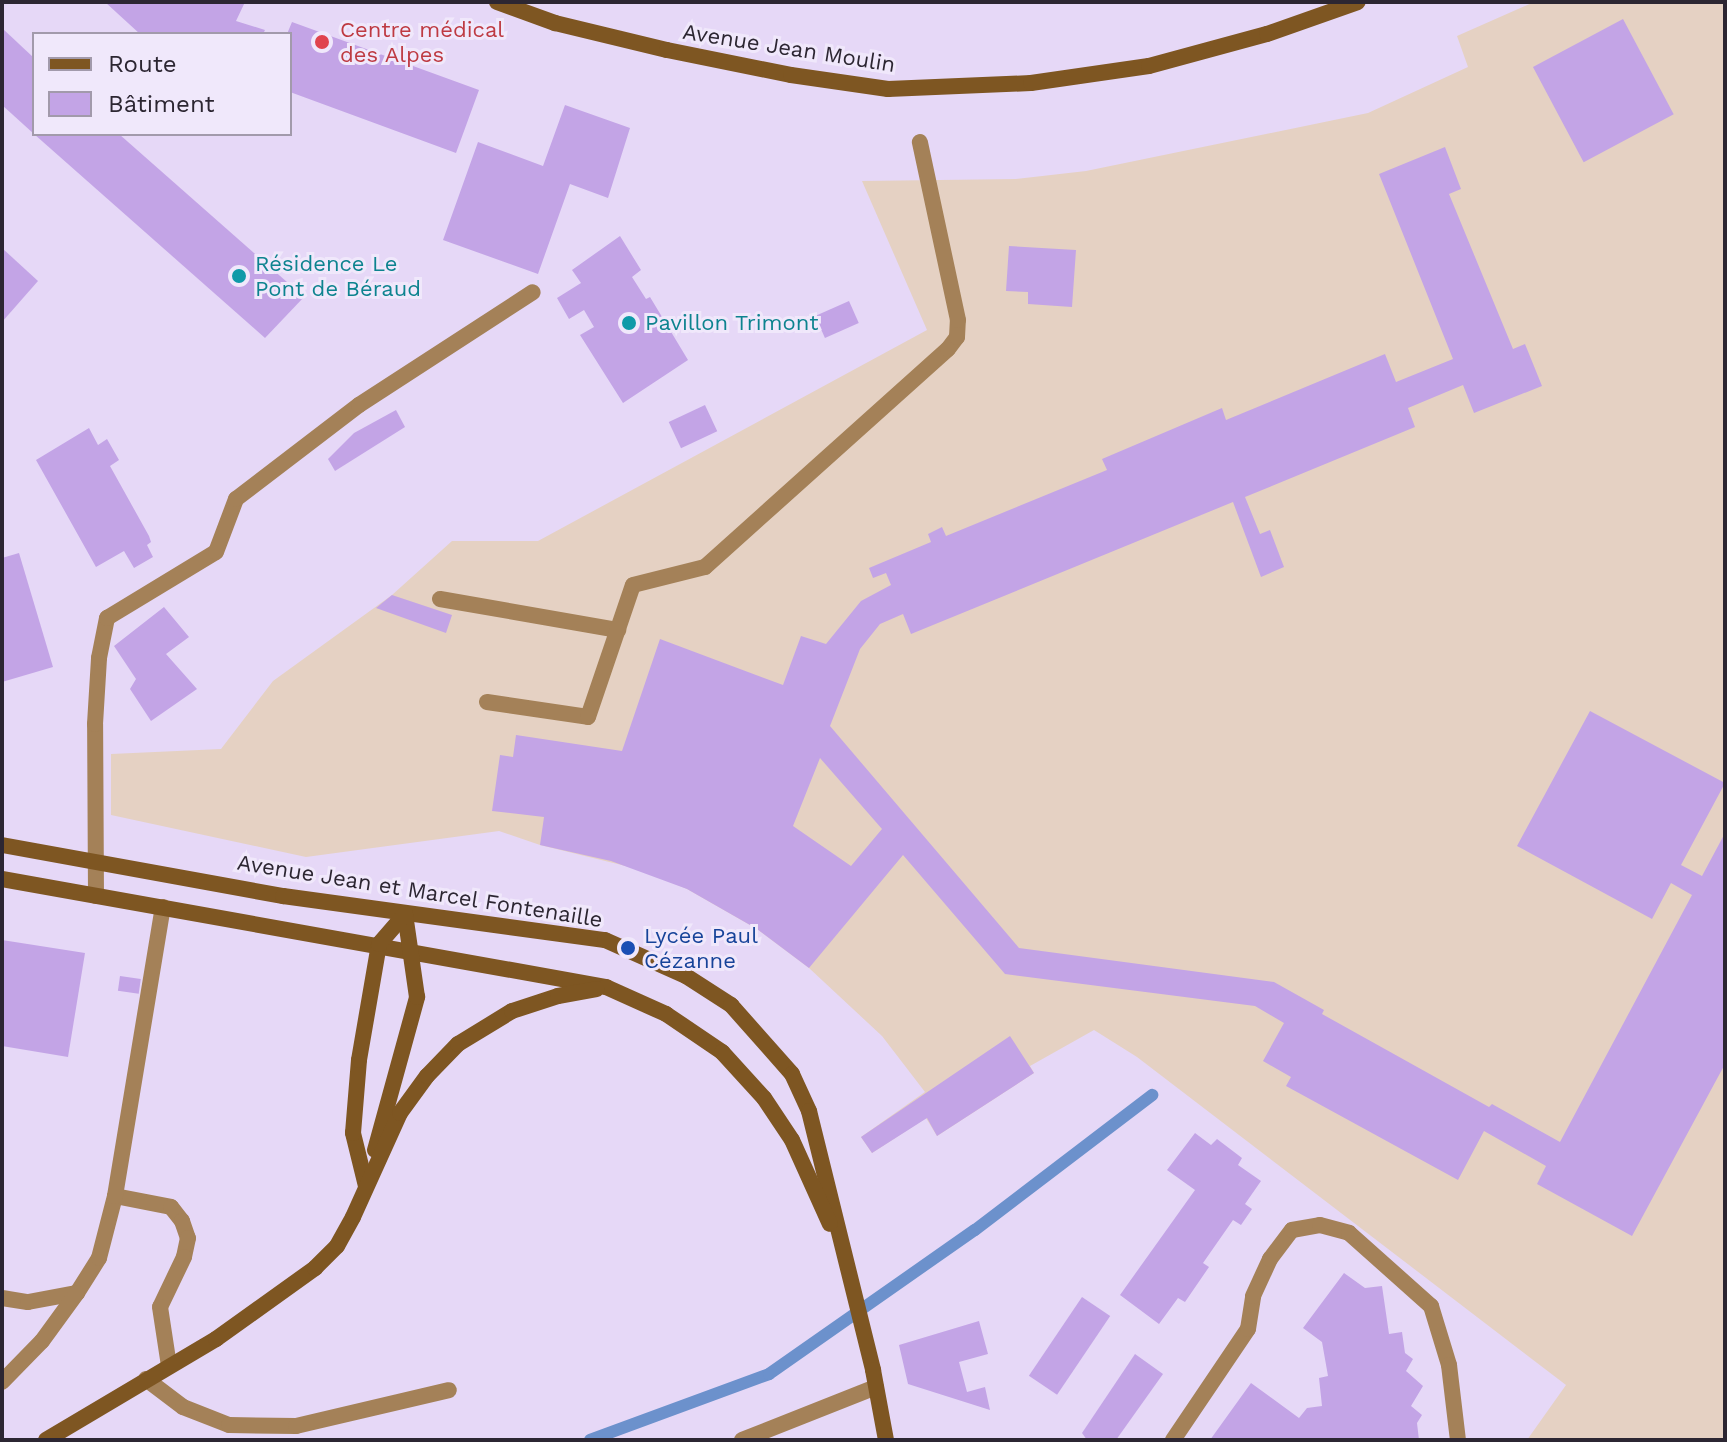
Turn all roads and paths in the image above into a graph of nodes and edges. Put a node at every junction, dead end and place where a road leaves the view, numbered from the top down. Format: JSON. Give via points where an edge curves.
{"nodes":[{"id":1,"x":497,"y":2,"type":"edge"},
{"id":2,"x":1358,"y":2,"type":"edge"},
{"id":3,"x":920,"y":142,"type":"dead end"},
{"id":4,"x":533,"y":292,"type":"dead end"},
{"id":5,"x":440,"y":599,"type":"dead end"},
{"id":6,"x":618,"y":630,"type":"junction"},
{"id":7,"x":487,"y":702,"type":"dead end"},
{"id":8,"x":2,"y":845,"type":"edge"},
{"id":9,"x":98,"y":860,"type":"junction"},
{"id":10,"x":2,"y":879,"type":"edge"},
{"id":11,"x":96,"y":896,"type":"junction"},
{"id":12,"x":163,"y":907,"type":"junction"},
{"id":13,"x":405,"y":914,"type":"junction"},
{"id":14,"x":379,"y":944,"type":"junction"},
{"id":15,"x":410,"y":950,"type":"junction"},
{"id":16,"x":606,"y":987,"type":"junction"},
{"id":17,"x":366,"y":1186,"type":"junction"},
{"id":18,"x":115,"y":1196,"type":"junction"},
{"id":19,"x":843,"y":1255,"type":"junction"},
{"id":20,"x":77,"y":1293,"type":"junction"},
{"id":21,"x":2,"y":1298,"type":"edge"},
{"id":22,"x":169,"y":1366,"type":"junction"},
{"id":23,"x":146,"y":1379,"type":"junction"},
{"id":24,"x":874,"y":1379,"type":"junction"},
{"id":25,"x":2,"y":1382,"type":"edge"},
{"id":26,"x":449,"y":1390,"type":"dead end"},
{"id":27,"x":46,"y":1440,"type":"edge"},
{"id":28,"x":742,"y":1440,"type":"edge"},
{"id":29,"x":886,"y":1440,"type":"edge"},
{"id":30,"x":1173,"y":1440,"type":"edge"},
{"id":31,"x":1458,"y":1440,"type":"edge"}],
"edges":[{"from":1,"to":2,"type":"main road","name":"Avenue Jean Moulin","via":[[555,23],[667,50],[888,89],[1031,83],[1149,66]]},
{"from":3,"to":6,"type":"street","via":[[958,320],[957,337],[705,567],[633,585]]},
{"from":4,"to":9,"type":"street","via":[[359,405],[236,499],[216,552],[107,618],[95,724]]},
{"from":5,"to":6,"type":"street"},
{"from":6,"to":7,"type":"street","via":[[588,717]]},
{"from":8,"to":9,"type":"main road","name":"Avenue Jean et Marcel Fontenaille"},
{"from":9,"to":11,"type":"street"},
{"from":9,"to":13,"type":"main road","name":"Avenue Jean et Marcel Fontenaille"},
{"from":10,"to":11,"type":"main road","name":"Avenue Jean et Marcel Fontenaille"},
{"from":11,"to":12,"type":"main road","name":"Avenue Jean et Marcel Fontenaille"},
{"from":12,"to":14,"type":"main road","name":"Avenue Jean et Marcel Fontenaille"},
{"from":12,"to":18,"type":"street"},
{"from":13,"to":14,"type":"main road"},
{"from":13,"to":15,"type":"main road"},
{"from":13,"to":19,"type":"main road","name":"Avenue Jean et Marcel Fontenaille","via":[[605,940],[686,976],[731,1005],[792,1074],[809,1111]]},
{"from":14,"to":15,"type":"main road","name":"Avenue Jean et Marcel Fontenaille"},
{"from":14,"to":17,"type":"main road","via":[[359,1060],[353,1133]]},
{"from":15,"to":16,"type":"main road","name":"Avenue Jean et Marcel Fontenaille"},
{"from":15,"to":17,"type":"main road","via":[[417,997]]},
{"from":16,"to":17,"type":"main road","via":[[512,1011],[458,1044],[400,1113]]},
{"from":16,"to":19,"type":"main road","name":"Avenue Jean et Marcel Fontenaille","via":[[666,1014],[722,1052],[764,1098],[792,1140]]},
{"from":17,"to":22,"type":"main road","via":[[337,1246],[315,1268]]},
{"from":18,"to":20,"type":"street","via":[[99,1258]]},
{"from":18,"to":22,"type":"street","via":[[171,1207],[188,1238],[160,1307]]},
{"from":19,"to":24,"type":"main road","name":"Avenue Jean et Marcel Fontenaille"},
{"from":20,"to":21,"type":"street","via":[[28,1302]]},
{"from":20,"to":25,"type":"street","via":[[42,1341]]},
{"from":22,"to":23,"type":"main road"},
{"from":23,"to":26,"type":"street","via":[[183,1407],[229,1425],[296,1426]]},
{"from":23,"to":27,"type":"main road"},
{"from":24,"to":28,"type":"street"},
{"from":24,"to":29,"type":"main road","name":"Avenue Jean et Marcel Fontenaille"},
{"from":30,"to":31,"type":"street","via":[[1248,1329],[1253,1296],[1270,1259],[1292,1230],[1320,1225],[1349,1233],[1431,1306],[1449,1365]]}]}
